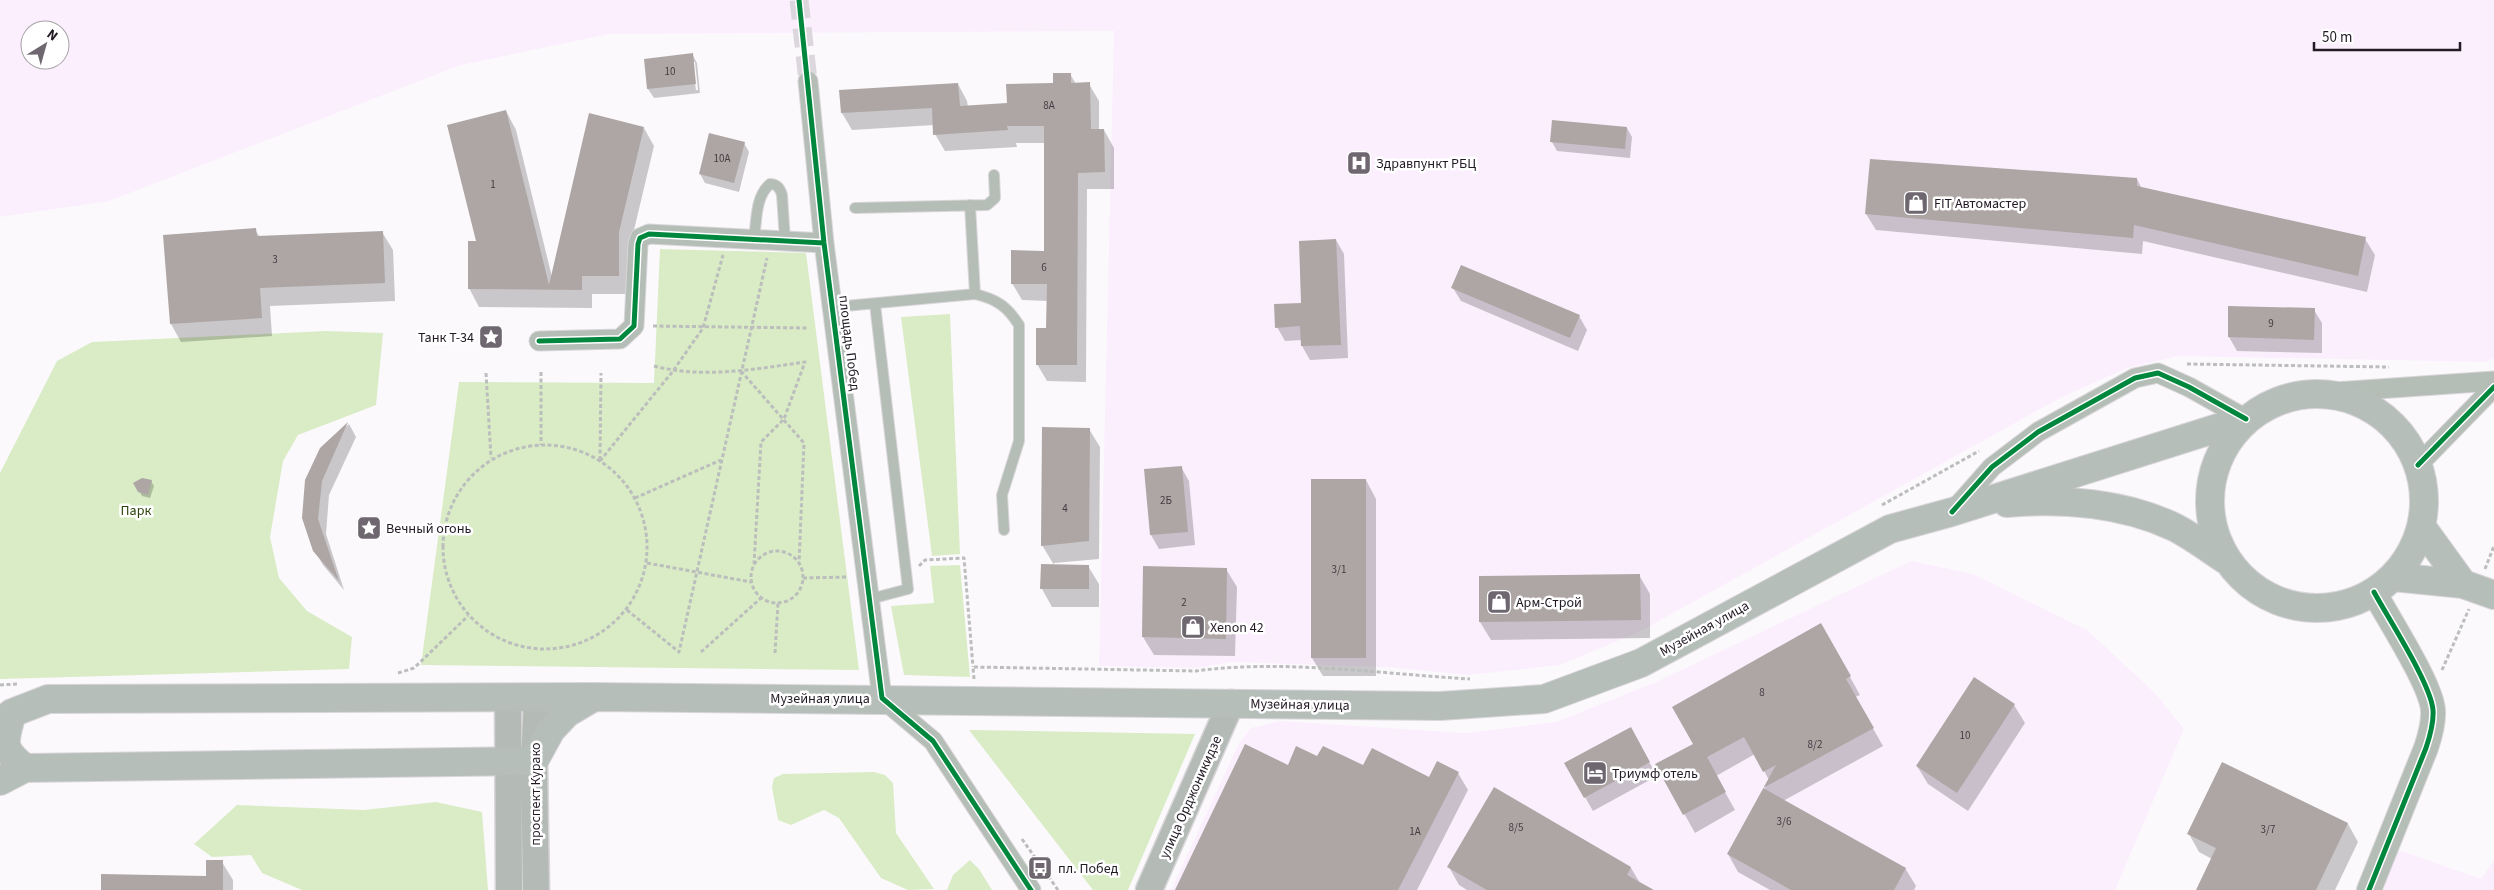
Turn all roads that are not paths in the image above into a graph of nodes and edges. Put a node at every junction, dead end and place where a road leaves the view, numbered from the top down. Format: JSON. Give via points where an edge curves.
{"nodes":[{"id":1,"x":808,"y":80,"type":"tunnel mouth"},
{"id":2,"x":994,"y":175,"type":"dead end"},
{"id":3,"x":970,"y":205,"type":"junction"},
{"id":4,"x":855,"y":208,"type":"dead end"},
{"id":5,"x":824,"y":243,"type":"junction"},
{"id":6,"x":975,"y":294,"type":"junction"},
{"id":7,"x":874,"y":304,"type":"junction"},
{"id":8,"x":834,"y":307,"type":"junction"},
{"id":9,"x":539,"y":341,"type":"dead end"},
{"id":10,"x":2494,"y":381,"type":"edge"},
{"id":11,"x":2494,"y":387,"type":"edge"},
{"id":12,"x":2320,"y":393,"type":"junction"},
{"id":13,"x":2246,"y":419,"type":"junction"},
{"id":14,"x":2418,"y":465,"type":"junction"},
{"id":15,"x":1956,"y":510,"type":"junction"},
{"id":16,"x":2421,"y":526,"type":"junction"},
{"id":17,"x":1004,"y":530,"type":"dead end"},
{"id":18,"x":2226,"y":560,"type":"junction"},
{"id":19,"x":2383,"y":584,"type":"junction"},
{"id":20,"x":2463,"y":584,"type":"junction"},
{"id":21,"x":2494,"y":595,"type":"edge"},
{"id":22,"x":870,"y":599,"type":"junction"},
{"id":23,"x":594,"y":697,"type":"junction"},
{"id":24,"x":508,"y":698,"type":"junction"},
{"id":25,"x":537,"y":698,"type":"junction"},
{"id":26,"x":882,"y":698,"type":"junction"},
{"id":27,"x":1231,"y":703,"type":"junction"},
{"id":28,"x":4,"y":716,"type":"edge"},
{"id":29,"x":508,"y":761,"type":"junction"},
{"id":30,"x":534,"y":761,"type":"junction"},
{"id":31,"x":25,"y":768,"type":"junction"},
{"id":32,"x":0,"y":781,"type":"edge"},
{"id":33,"x":508,"y":890,"type":"edge"},
{"id":34,"x":536,"y":890,"type":"edge"},
{"id":35,"x":1031,"y":890,"type":"edge"},
{"id":36,"x":1149,"y":890,"type":"edge"},
{"id":37,"x":2369,"y":890,"type":"edge"}],
"edges":[{"from":1,"to":5,"type":"street","name":"площадь Побед"},
{"from":2,"to":3,"type":"lane","via":[[995,198],[992,203]]},
{"from":3,"to":4,"type":"lane"},
{"from":3,"to":6,"type":"lane"},
{"from":5,"to":8,"type":"street","name":"площадь Побед"},
{"from":5,"to":9,"type":"street","via":[[649,234],[640,238],[638,244],[634,326],[620,338]]},
{"from":6,"to":7,"type":"lane"},
{"from":6,"to":17,"type":"lane","via":[[1001,303],[1019,325],[1019,441],[1002,494]]},
{"from":7,"to":8,"type":"lane"},
{"from":7,"to":22,"type":"lane","via":[[908,589]]},
{"from":8,"to":22,"type":"street","name":"площадь Побед"},
{"from":10,"to":12,"type":"street"},
{"from":11,"to":14,"type":"street"},
{"from":12,"to":13,"type":"main road","via":[[2281,399]]},
{"from":12,"to":14,"type":"main road","via":[[2352,399],[2380,414],[2403,437]]},
{"from":13,"to":15,"type":"main road"},
{"from":13,"to":15,"type":"street","via":[[2158,373],[2135,378],[2038,432],[1992,467]]},
{"from":13,"to":18,"type":"main road","via":[[2222,448],[2210,485],[2211,524]]},
{"from":14,"to":16,"type":"main road","via":[[2424,496]]},
{"from":15,"to":18,"type":"main road","via":[[2025,502],[2070,502],[2132,511],[2173,527]]},
{"from":15,"to":27,"type":"main road","name":"Музейная улица","via":[[1890,529],[1641,662],[1544,699],[1440,706]]},
{"from":16,"to":19,"type":"main road","via":[[2411,553]]},
{"from":16,"to":20,"type":"main road"},
{"from":18,"to":19,"type":"main road","via":[[2249,584],[2278,601],[2310,608],[2343,605]]},
{"from":19,"to":20,"type":"main road"},
{"from":19,"to":37,"type":"street","via":[[2433,710],[2426,748]]},
{"from":20,"to":21,"type":"main road"},
{"from":22,"to":26,"type":"street","name":"площадь Побед"},
{"from":23,"to":25,"type":"main road","name":"Музейная улица"},
{"from":23,"to":26,"type":"main road","name":"Музейная улица"},
{"from":23,"to":30,"type":"main road","via":[[566,713],[551,730]]},
{"from":24,"to":25,"type":"main road","name":"Музейная улица"},
{"from":24,"to":28,"type":"main road","name":"Музейная улица","via":[[48,699]]},
{"from":24,"to":29,"type":"main road","name":"проспект Курако"},
{"from":25,"to":30,"type":"main road","name":"проспект Курако"},
{"from":26,"to":27,"type":"main road","name":"Музейная улица"},
{"from":26,"to":35,"type":"street","via":[[933,741]]},
{"from":27,"to":36,"type":"main road","name":"улица Орджоникидзе"},
{"from":28,"to":31,"type":"main road","via":[[6,750]]},
{"from":29,"to":30,"type":"main road"},
{"from":29,"to":31,"type":"main road"},
{"from":29,"to":33,"type":"main road","name":"проспект Курако"},
{"from":30,"to":34,"type":"main road","name":"проспект Курако"},
{"from":31,"to":32,"type":"main road"}]}
